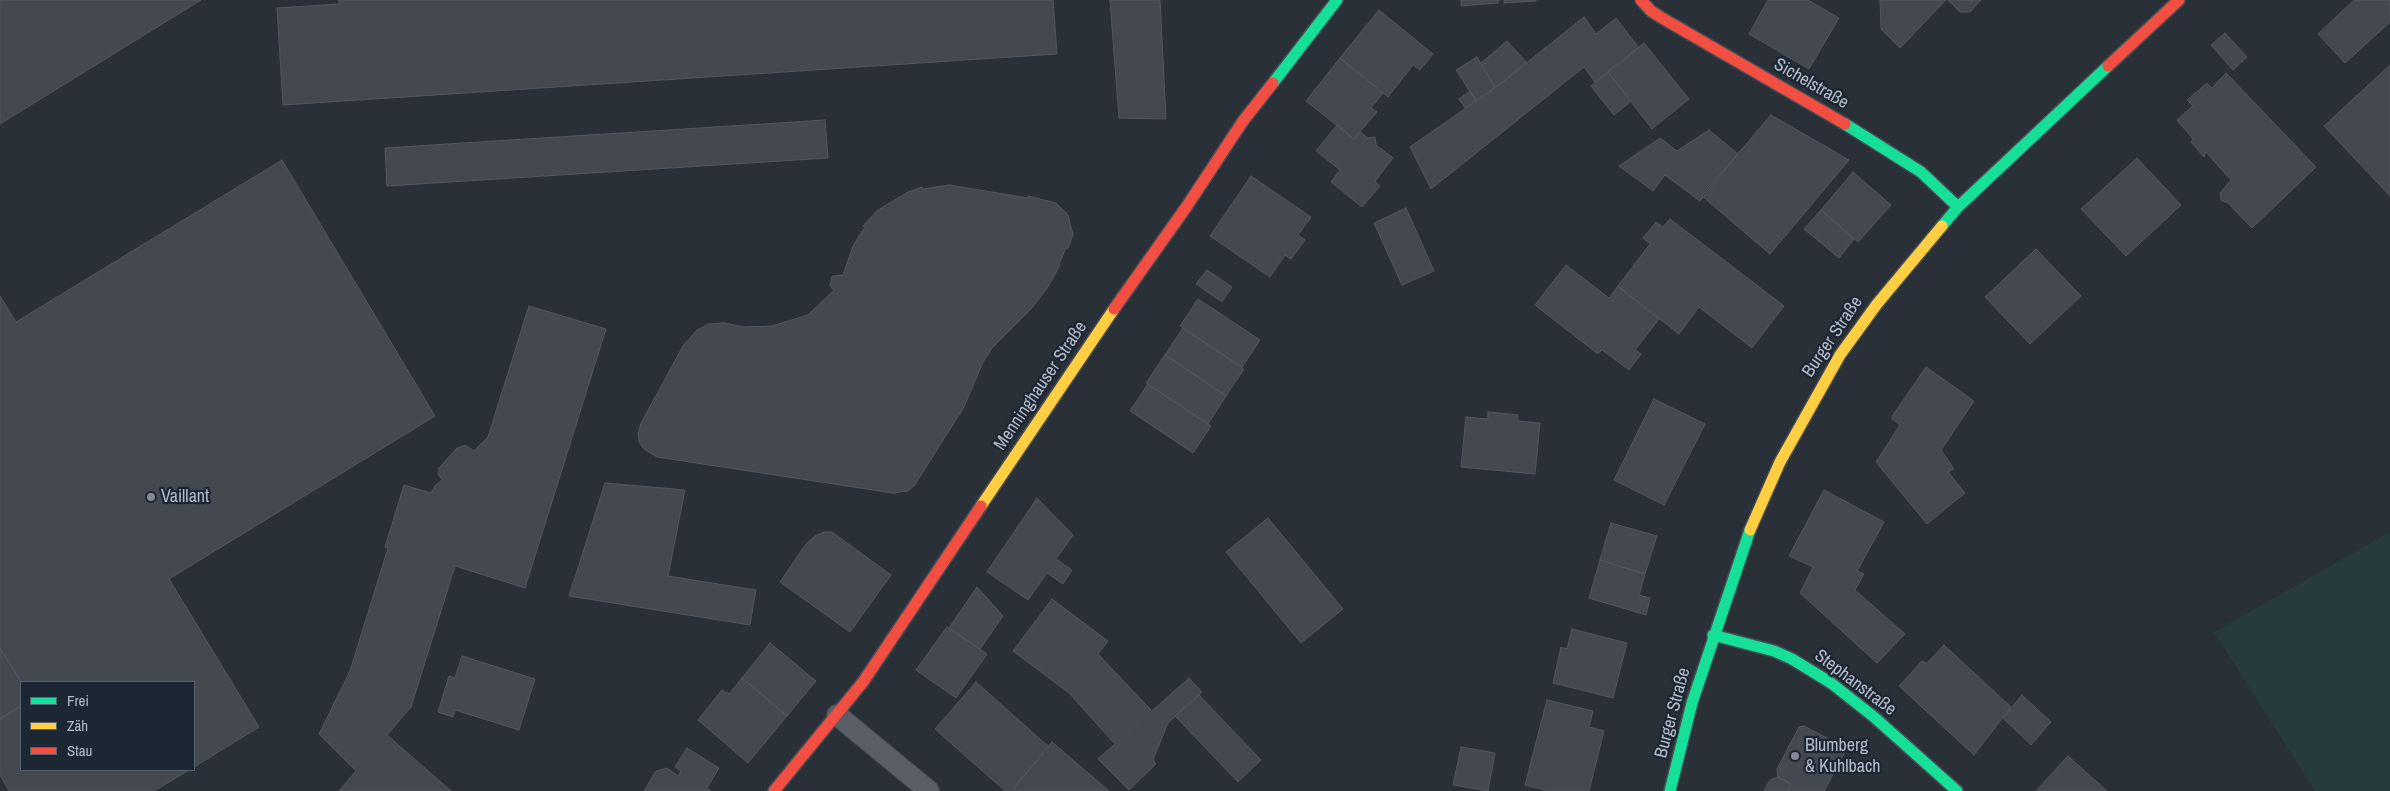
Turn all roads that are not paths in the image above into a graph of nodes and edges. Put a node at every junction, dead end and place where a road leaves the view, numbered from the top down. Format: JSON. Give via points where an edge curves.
{"nodes":[{"id":1,"x":1337,"y":0,"type":"edge"},
{"id":2,"x":1641,"y":0,"type":"edge"},
{"id":3,"x":2179,"y":0,"type":"edge"},
{"id":4,"x":1958,"y":207,"type":"junction"},
{"id":5,"x":1713,"y":635,"type":"junction"},
{"id":6,"x":837,"y":715,"type":"junction"},
{"id":7,"x":774,"y":791,"type":"edge"},
{"id":8,"x":929,"y":791,"type":"edge"},
{"id":9,"x":1670,"y":791,"type":"edge"},
{"id":10,"x":1958,"y":791,"type":"edge"}],
"edges":[{"from":1,"to":6,"type":"street","name":"Menninghauser Straße","via":[[1243,122],[1096,334],[897,633]]},
{"from":2,"to":4,"type":"street","name":"Sichelstraße","via":[[1662,18],[1870,138],[1914,167]]},
{"from":3,"to":4,"type":"street","name":"Burger Straße"},
{"from":4,"to":5,"type":"street","name":"Burger Straße","via":[[1857,329],[1819,389],[1780,462],[1750,529]]},
{"from":5,"to":9,"type":"street","name":"Burger Straße"},
{"from":5,"to":10,"type":"street","name":"Stephanstraße","via":[[1792,659],[1831,683]]},
{"from":6,"to":7,"type":"street","name":"Menninghauser Straße"},
{"from":6,"to":8,"type":"lane"}]}
